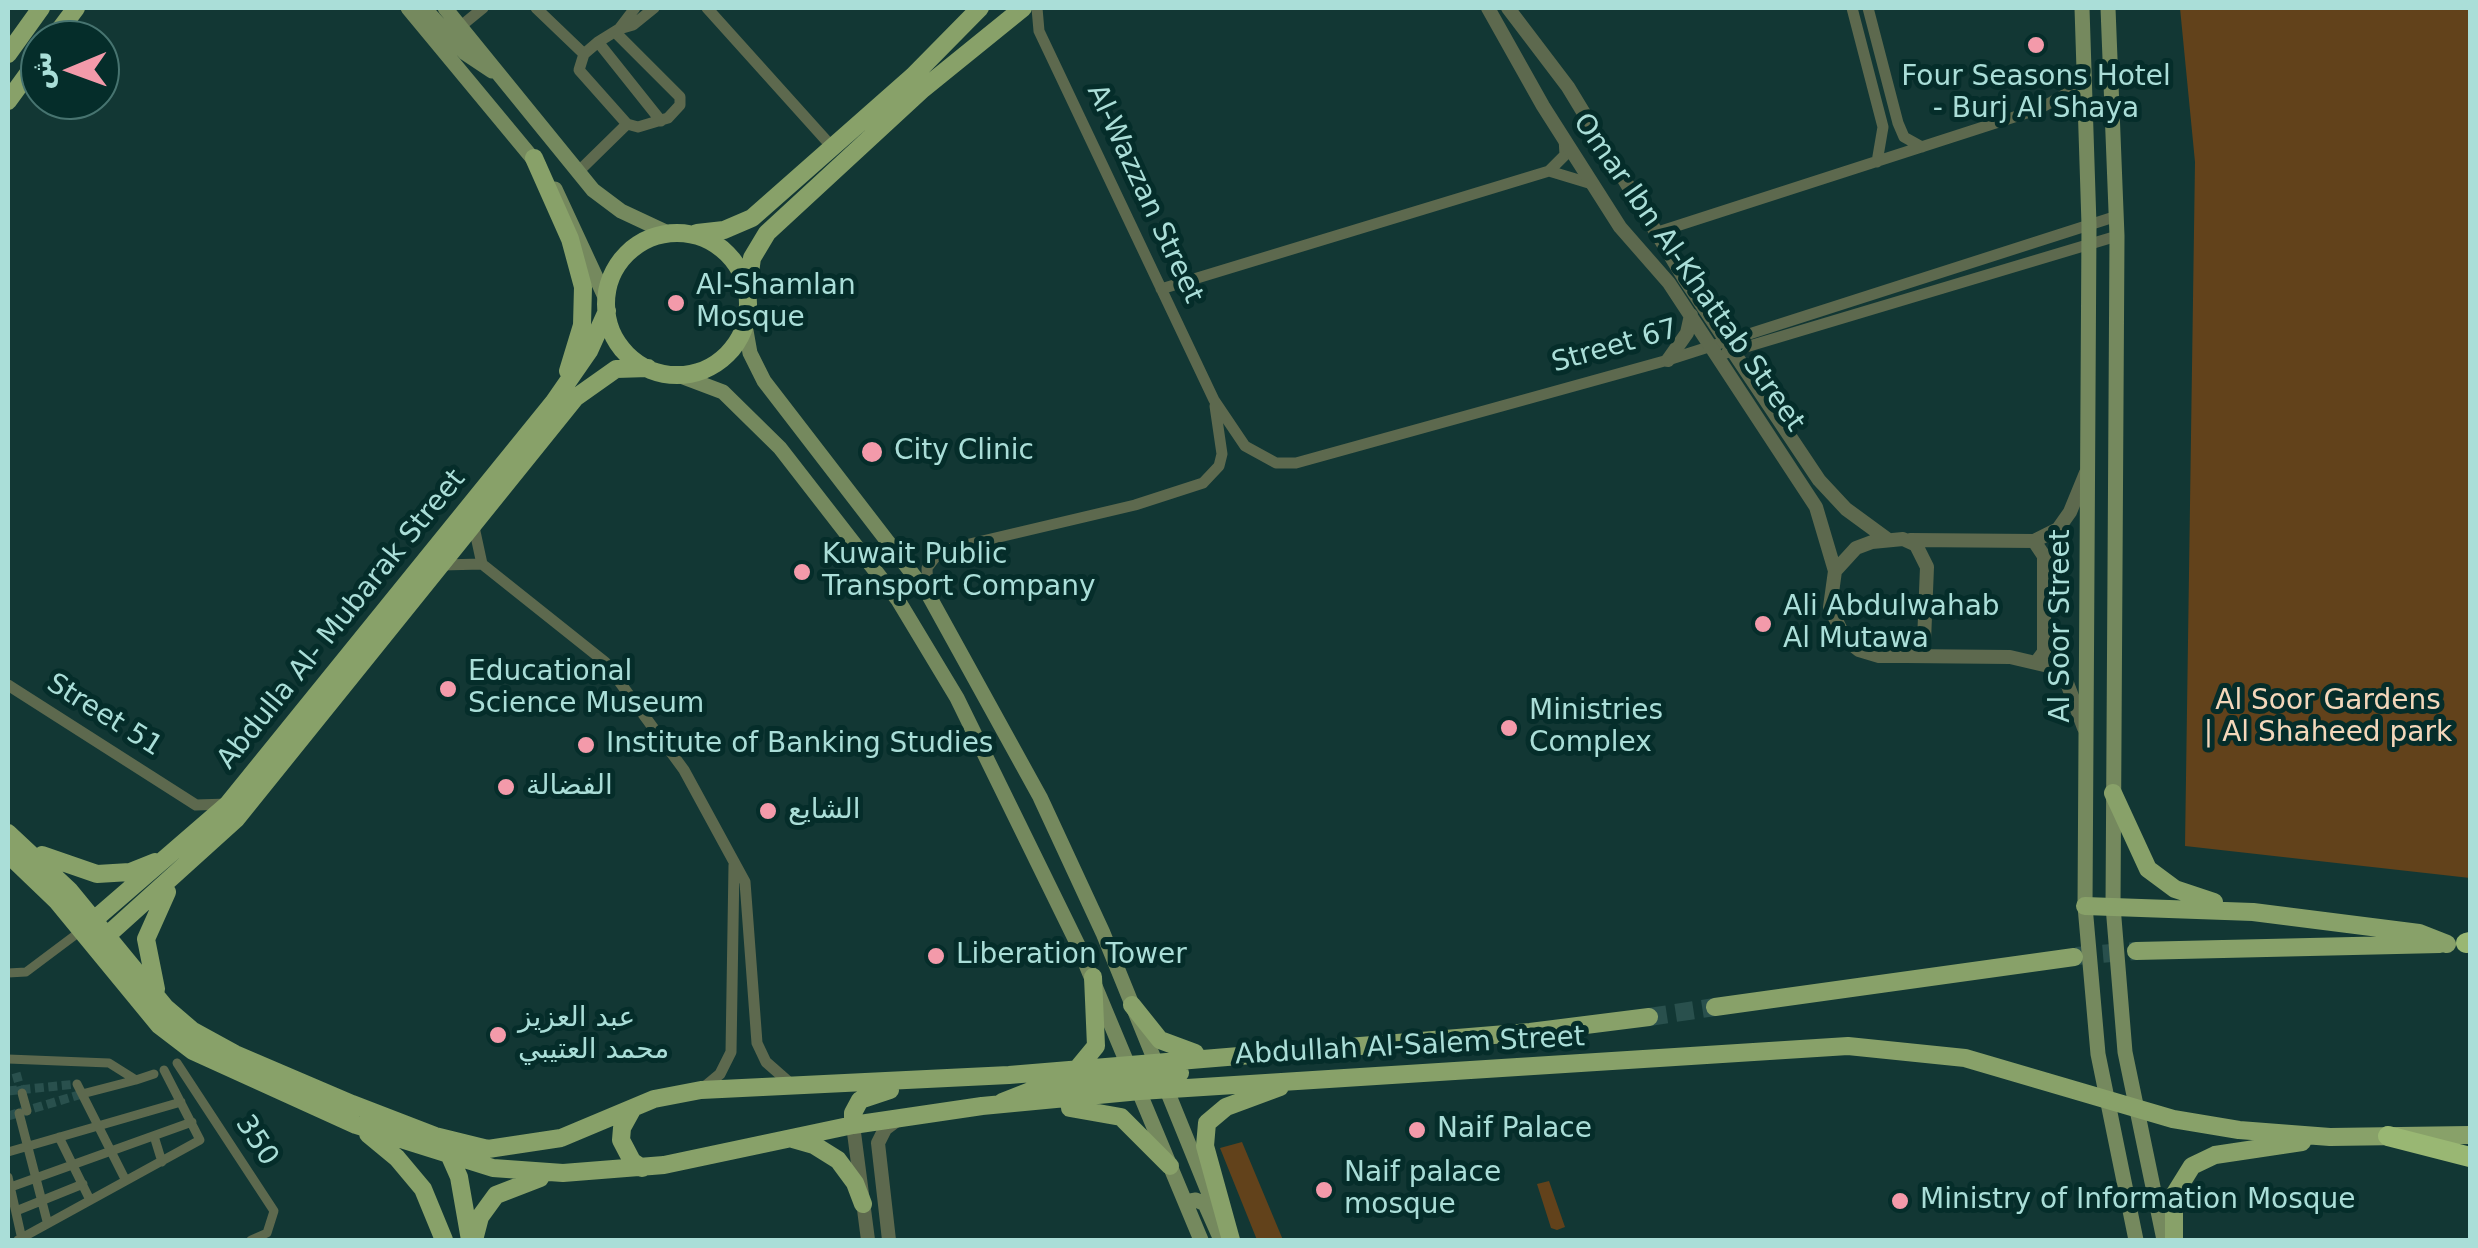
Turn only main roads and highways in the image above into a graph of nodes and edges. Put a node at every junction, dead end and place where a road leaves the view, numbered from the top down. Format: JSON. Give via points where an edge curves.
{"nodes":[{"id":1,"x":42,"y":8,"type":"edge"},
{"id":2,"x":446,"y":8,"type":"edge"},
{"id":3,"x":980,"y":8,"type":"edge"},
{"id":4,"x":1023,"y":8,"type":"edge"},
{"id":5,"x":2082,"y":8,"type":"edge"},
{"id":6,"x":2108,"y":8,"type":"edge"},
{"id":7,"x":410,"y":10,"type":"edge"},
{"id":8,"x":958,"y":30,"type":"junction"},
{"id":9,"x":974,"y":49,"type":"junction"},
{"id":10,"x":8,"y":54,"type":"edge"},
{"id":11,"x":500,"y":74,"type":"junction"},
{"id":12,"x":20,"y":83,"type":"edge"},
{"id":13,"x":8,"y":101,"type":"edge"},
{"id":14,"x":534,"y":158,"type":"junction"},
{"id":15,"x":678,"y":233,"type":"junction"},
{"id":16,"x":747,"y":293,"type":"junction"},
{"id":17,"x":606,"y":305,"type":"junction"},
{"id":18,"x":745,"y":325,"type":"junction"},
{"id":19,"x":648,"y":368,"type":"junction"},
{"id":20,"x":678,"y":375,"type":"junction"},
{"id":21,"x":553,"y":403,"type":"junction"},
{"id":22,"x":2113,"y":793,"type":"junction"},
{"id":23,"x":8,"y":833,"type":"edge"},
{"id":24,"x":15,"y":849,"type":"edge"},
{"id":25,"x":182,"y":859,"type":"junction"},
{"id":26,"x":2084,"y":906,"type":"junction"},
{"id":27,"x":2113,"y":906,"type":"junction"},
{"id":28,"x":2253,"y":912,"type":"junction"},
{"id":29,"x":88,"y":925,"type":"junction"},
{"id":30,"x":101,"y":940,"type":"junction"},
{"id":31,"x":2463,"y":943,"type":"edge"},
{"id":32,"x":2136,"y":951,"type":"tunnel mouth"},
{"id":33,"x":2074,"y":957,"type":"tunnel mouth"},
{"id":34,"x":1093,"y":978,"type":"junction"},
{"id":35,"x":1132,"y":1006,"type":"junction"},
{"id":36,"x":164,"y":1007,"type":"junction"},
{"id":37,"x":1715,"y":1007,"type":"tunnel mouth"},
{"id":38,"x":1649,"y":1017,"type":"tunnel mouth"},
{"id":39,"x":1320,"y":1049,"type":"junction"},
{"id":40,"x":1251,"y":1054,"type":"junction"},
{"id":41,"x":1077,"y":1069,"type":"junction"},
{"id":42,"x":1009,"y":1075,"type":"junction"},
{"id":43,"x":1160,"y":1076,"type":"junction"},
{"id":44,"x":1134,"y":1078,"type":"junction"},
{"id":45,"x":1300,"y":1080,"type":"junction"},
{"id":46,"x":2106,"y":1099,"type":"junction"},
{"id":47,"x":1030,"y":1104,"type":"junction"},
{"id":48,"x":998,"y":1105,"type":"junction"},
{"id":49,"x":634,"y":1108,"type":"junction"},
{"id":50,"x":2135,"y":1108,"type":"junction"},
{"id":51,"x":356,"y":1124,"type":"junction"},
{"id":52,"x":853,"y":1125,"type":"junction"},
{"id":53,"x":2470,"y":1135,"type":"edge"},
{"id":54,"x":435,"y":1136,"type":"junction"},
{"id":55,"x":2388,"y":1136,"type":"junction"},
{"id":56,"x":2330,"y":1137,"type":"junction"},
{"id":57,"x":787,"y":1139,"type":"junction"},
{"id":58,"x":2470,"y":1157,"type":"edge"},
{"id":59,"x":452,"y":1158,"type":"junction"},
{"id":60,"x":1170,"y":1166,"type":"junction"},
{"id":61,"x":642,"y":1168,"type":"junction"},
{"id":62,"x":563,"y":1174,"type":"junction"},
{"id":63,"x":1185,"y":1202,"type":"junction"},
{"id":64,"x":863,"y":1204,"type":"road end"},
{"id":65,"x":465,"y":1210,"type":"junction"},
{"id":66,"x":436,"y":1216,"type":"junction"},
{"id":67,"x":444,"y":1240,"type":"edge"},
{"id":68,"x":472,"y":1240,"type":"edge"},
{"id":69,"x":1201,"y":1240,"type":"edge"},
{"id":70,"x":1227,"y":1240,"type":"edge"},
{"id":71,"x":2136,"y":1240,"type":"edge"},
{"id":72,"x":2164,"y":1240,"type":"edge"},
{"id":73,"x":2174,"y":1240,"type":"edge"}],
"edges":[{"from":1,"to":10,"type":"main road"},
{"from":2,"to":11,"type":"main road"},
{"from":3,"to":8,"type":"main road"},
{"from":4,"to":9,"type":"main road"},
{"from":5,"to":26,"type":"main road","name":"Al Soor Street","via":[[2088,225]]},
{"from":6,"to":22,"type":"main road","name":"Al Soor Street","via":[[2117,216]]},
{"from":7,"to":11,"type":"main road","via":[[428,11],[465,53]]},
{"from":7,"to":14,"type":"main road"},
{"from":8,"to":9,"type":"main road","via":[[960,44]]},
{"from":8,"to":15,"type":"main road","via":[[745,224]]},
{"from":9,"to":16,"type":"main road","via":[[766,233],[752,258]]},
{"from":11,"to":15,"type":"main road","via":[[578,172],[621,210]]},
{"from":12,"to":13,"type":"main road"},
{"from":14,"to":17,"type":"main road","via":[[577,229]]},
{"from":14,"to":21,"type":"main road","via":[[570,239],[584,295],[578,345]]},
{"from":15,"to":16,"type":"main road","via":[[708,240],[730,257]]},
{"from":15,"to":17,"type":"main road","via":[[642,242],[626,254]]},
{"from":16,"to":18,"type":"main road"},
{"from":17,"to":19,"type":"main road","via":[[617,342]]},
{"from":17,"to":21,"type":"main road","name":"Abdulla Al- Mubarak Street","via":[[589,351]]},
{"from":18,"to":20,"type":"main road","via":[[724,358]]},
{"from":18,"to":35,"type":"main road","via":[[764,381],[928,594],[1048,812]]},
{"from":19,"to":20,"type":"main road"},
{"from":19,"to":25,"type":"main road","name":"Abdulla Al- Mubarak Street","via":[[616,370],[589,385],[236,819]]},
{"from":20,"to":34,"type":"main road","via":[[707,383],[748,414],[826,502],[898,600],[971,722]]},
{"from":21,"to":25,"type":"main road","name":"Abdulla Al- Mubarak Street"},
{"from":22,"to":27,"type":"main road","name":"Al Soor Street"},
{"from":22,"to":28,"type":"main road","via":[[2140,857],[2157,877],[2182,892]]},
{"from":23,"to":24,"type":"main road"},
{"from":24,"to":25,"type":"main road","via":[[97,874]]},
{"from":24,"to":29,"type":"main road"},
{"from":25,"to":29,"type":"main road","name":"Abdulla Al- Mubarak Street"},
{"from":25,"to":30,"type":"main road","name":"Abdulla Al- Mubarak Street"},
{"from":25,"to":36,"type":"main road","via":[[146,939]]},
{"from":26,"to":27,"type":"main road"},
{"from":26,"to":46,"type":"main road","name":"Al Soor Street"},
{"from":27,"to":28,"type":"main road"},
{"from":27,"to":50,"type":"main road","name":"Al Soor Street"},
{"from":28,"to":31,"type":"main road"},
{"from":29,"to":30,"type":"main road"},
{"from":30,"to":36,"type":"main road","name":"Abdullah Al-Salem Street"},
{"from":30,"to":51,"type":"main road","via":[[149,1015],[183,1044]]},
{"from":31,"to":32,"type":"main road"},
{"from":33,"to":37,"type":"main road"},
{"from":34,"to":41,"type":"main road","via":[[1097,1042]]},
{"from":34,"to":44,"type":"main road"},
{"from":35,"to":40,"type":"main road","via":[[1174,1048]]},
{"from":35,"to":43,"type":"main road"},
{"from":36,"to":54,"type":"main road","name":"Abdullah Al-Salem Street","via":[[235,1054]]},
{"from":38,"to":39,"type":"main road","name":"Abdullah Al-Salem Street"},
{"from":39,"to":40,"type":"main road","name":"Abdullah Al-Salem Street"},
{"from":39,"to":43,"type":"main road","via":[[1277,1063]]},
{"from":40,"to":43,"type":"main road","name":"Abdullah Al-Salem Street"},
{"from":41,"to":42,"type":"main road","name":"Abdullah Al-Salem Street"},
{"from":41,"to":44,"type":"main road","name":"Abdullah Al-Salem Street"},
{"from":42,"to":49,"type":"main road","name":"Abdullah Al-Salem Street","via":[[701,1090]]},
{"from":42,"to":52,"type":"main road","via":[[866,1095],[855,1106]]},
{"from":43,"to":44,"type":"main road","name":"Abdullah Al-Salem Street"},
{"from":43,"to":44,"type":"main road","name":"Abdullah Al-Salem Street"},
{"from":43,"to":45,"type":"main road","name":"Abdullah Al-Salem Street"},
{"from":43,"to":70,"type":"main road"},
{"from":44,"to":47,"type":"main road","name":"Abdullah Al-Salem Street"},
{"from":44,"to":48,"type":"main road","via":[[1036,1090]]},
{"from":44,"to":60,"type":"main road"},
{"from":45,"to":46,"type":"main road","name":"Abdullah Al-Salem Street","via":[[1848,1046],[1964,1058]]},
{"from":45,"to":70,"type":"main road","via":[[1226,1107],[1207,1123],[1204,1146]]},
{"from":46,"to":50,"type":"main road","name":"Abdullah Al-Salem Street"},
{"from":46,"to":71,"type":"main road","name":"Al Soor Street"},
{"from":47,"to":48,"type":"main road","name":"Abdullah Al-Salem Street"},
{"from":47,"to":60,"type":"main road","via":[[1119,1115]]},
{"from":48,"to":52,"type":"main road","name":"Abdullah Al-Salem Street"},
{"from":49,"to":54,"type":"main road","name":"Abdullah Al-Salem Street","via":[[538,1144],[488,1149]]},
{"from":49,"to":61,"type":"main road","via":[[621,1140]]},
{"from":50,"to":56,"type":"main road","name":"Abdullah Al-Salem Street","via":[[2240,1130]]},
{"from":50,"to":72,"type":"main road","name":"Al Soor Street"},
{"from":51,"to":59,"type":"main road","name":"Abdullah Al-Salem Street"},
{"from":51,"to":66,"type":"main road","via":[[408,1169]]},
{"from":52,"to":57,"type":"main road","name":"Abdullah Al-Salem Street"},
{"from":53,"to":55,"type":"main road","name":"Abdullah Al-Salem Street"},
{"from":54,"to":59,"type":"main road"},
{"from":55,"to":56,"type":"main road","name":"Abdullah Al-Salem Street"},
{"from":55,"to":58,"type":"highway"},
{"from":56,"to":73,"type":"main road","via":[[2197,1162],[2176,1189]]},
{"from":57,"to":61,"type":"main road","name":"Abdullah Al-Salem Street"},
{"from":57,"to":64,"type":"main road","via":[[838,1160]]},
{"from":59,"to":62,"type":"main road","name":"Abdullah Al-Salem Street"},
{"from":59,"to":65,"type":"main road"},
{"from":60,"to":63,"type":"main road"},
{"from":61,"to":62,"type":"main road","name":"Abdullah Al-Salem Street"},
{"from":62,"to":68,"type":"main road","via":[[496,1195]]},
{"from":63,"to":69,"type":"main road"},
{"from":63,"to":70,"type":"main road","via":[[1204,1202]]},
{"from":65,"to":66,"type":"main road","via":[[448,1200]]},
{"from":65,"to":68,"type":"main road"},
{"from":66,"to":67,"type":"main road"}]}
